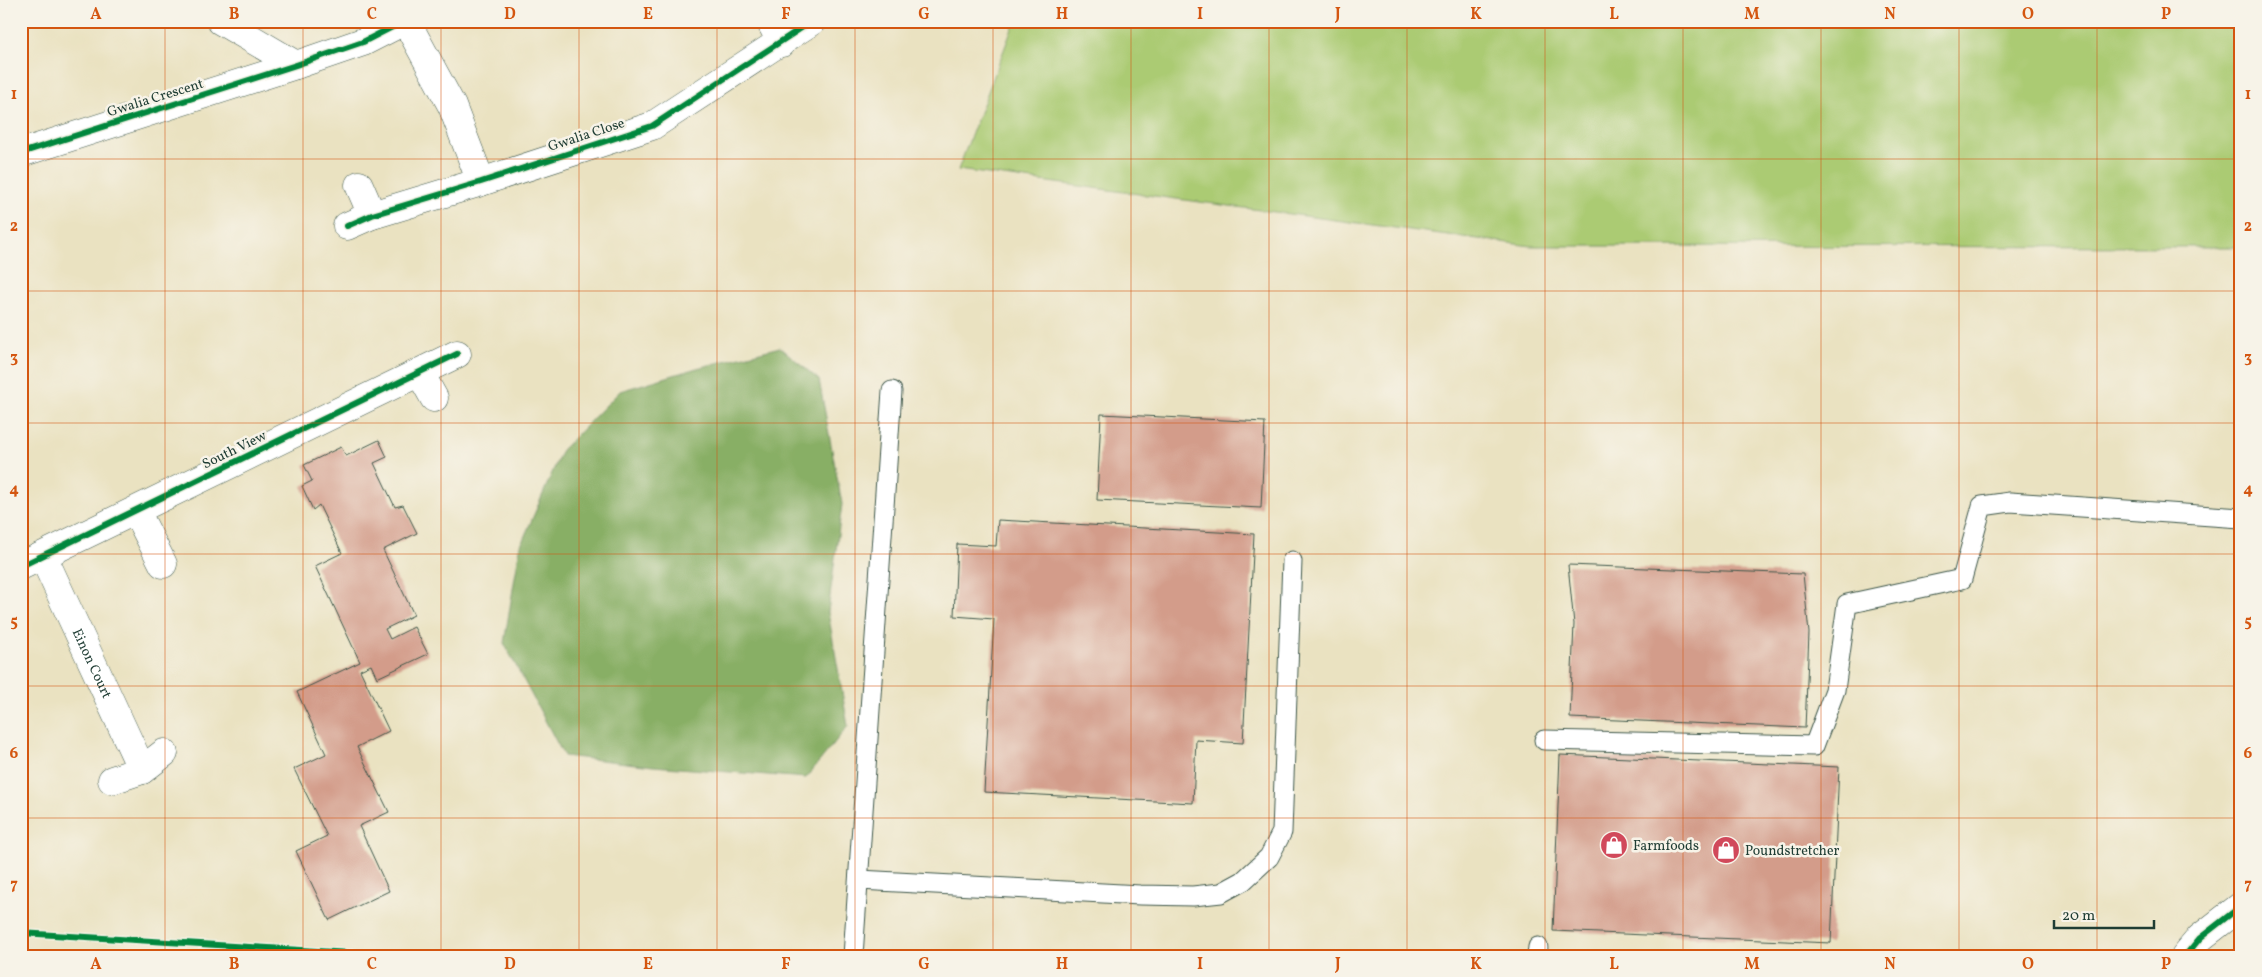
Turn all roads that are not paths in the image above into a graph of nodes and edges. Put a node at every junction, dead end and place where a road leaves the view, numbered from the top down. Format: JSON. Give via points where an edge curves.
{"nodes":[{"id":1,"x":221,"y":21,"type":"edge"},
{"id":2,"x":405,"y":21,"type":"edge"},
{"id":3,"x":812,"y":21,"type":"edge"},
{"id":4,"x":776,"y":32,"type":"edge"},
{"id":5,"x":296,"y":66,"type":"junction"},
{"id":6,"x":21,"y":153,"type":"edge"},
{"id":7,"x":481,"y":182,"type":"junction"},
{"id":8,"x":359,"y":185,"type":"dead end"},
{"id":9,"x":372,"y":215,"type":"junction"},
{"id":10,"x":347,"y":226,"type":"dead end"},
{"id":11,"x":457,"y":354,"type":"dead end"},
{"id":12,"x":420,"y":373,"type":"junction"},
{"id":13,"x":892,"y":391,"type":"dead end"},
{"id":14,"x":434,"y":398,"type":"dead end"},
{"id":15,"x":136,"y":511,"type":"junction"},
{"id":16,"x":2241,"y":518,"type":"edge"},
{"id":17,"x":32,"y":561,"type":"edge"},
{"id":18,"x":1292,"y":561,"type":"dead end"},
{"id":19,"x":163,"y":564,"type":"dead end"},
{"id":20,"x":1544,"y":740,"type":"dead end"},
{"id":21,"x":164,"y":753,"type":"dead end"},
{"id":22,"x":142,"y":770,"type":"junction"},
{"id":23,"x":112,"y":780,"type":"dead end"},
{"id":24,"x":859,"y":880,"type":"junction"},
{"id":25,"x":2241,"y":906,"type":"edge"},
{"id":26,"x":853,"y":956,"type":"edge"},
{"id":27,"x":2185,"y":956,"type":"edge"}],
"edges":[{"from":1,"to":5,"type":"street"},
{"from":2,"to":5,"type":"street","name":"Gwalia Crescent","via":[[363,42]]},
{"from":2,"to":7,"type":"street","via":[[452,106]]},
{"from":3,"to":4,"type":"street","name":"Gwalia Close"},
{"from":4,"to":7,"type":"street","name":"Gwalia Close","via":[[652,126]]},
{"from":5,"to":6,"type":"street","name":"Gwalia Crescent"},
{"from":7,"to":9,"type":"street","name":"Gwalia Close"},
{"from":8,"to":9,"type":"street"},
{"from":9,"to":10,"type":"street","name":"Gwalia Close"},
{"from":11,"to":12,"type":"street","name":"South View"},
{"from":12,"to":14,"type":"street"},
{"from":12,"to":15,"type":"street","name":"South View"},
{"from":13,"to":24,"type":"lane"},
{"from":15,"to":17,"type":"street","name":"South View"},
{"from":15,"to":19,"type":"street"},
{"from":16,"to":20,"type":"lane","via":[[2010,502],[1982,506],[1962,579],[1847,604],[1835,690],[1814,746]]},
{"from":17,"to":22,"type":"street","name":"Einon Court"},
{"from":18,"to":24,"type":"lane","via":[[1282,832],[1269,857],[1243,881],[1221,893],[1193,896]]},
{"from":21,"to":22,"type":"street"},
{"from":22,"to":23,"type":"street"},
{"from":24,"to":26,"type":"lane"},
{"from":25,"to":27,"type":"street","via":[[2200,938]]}]}
